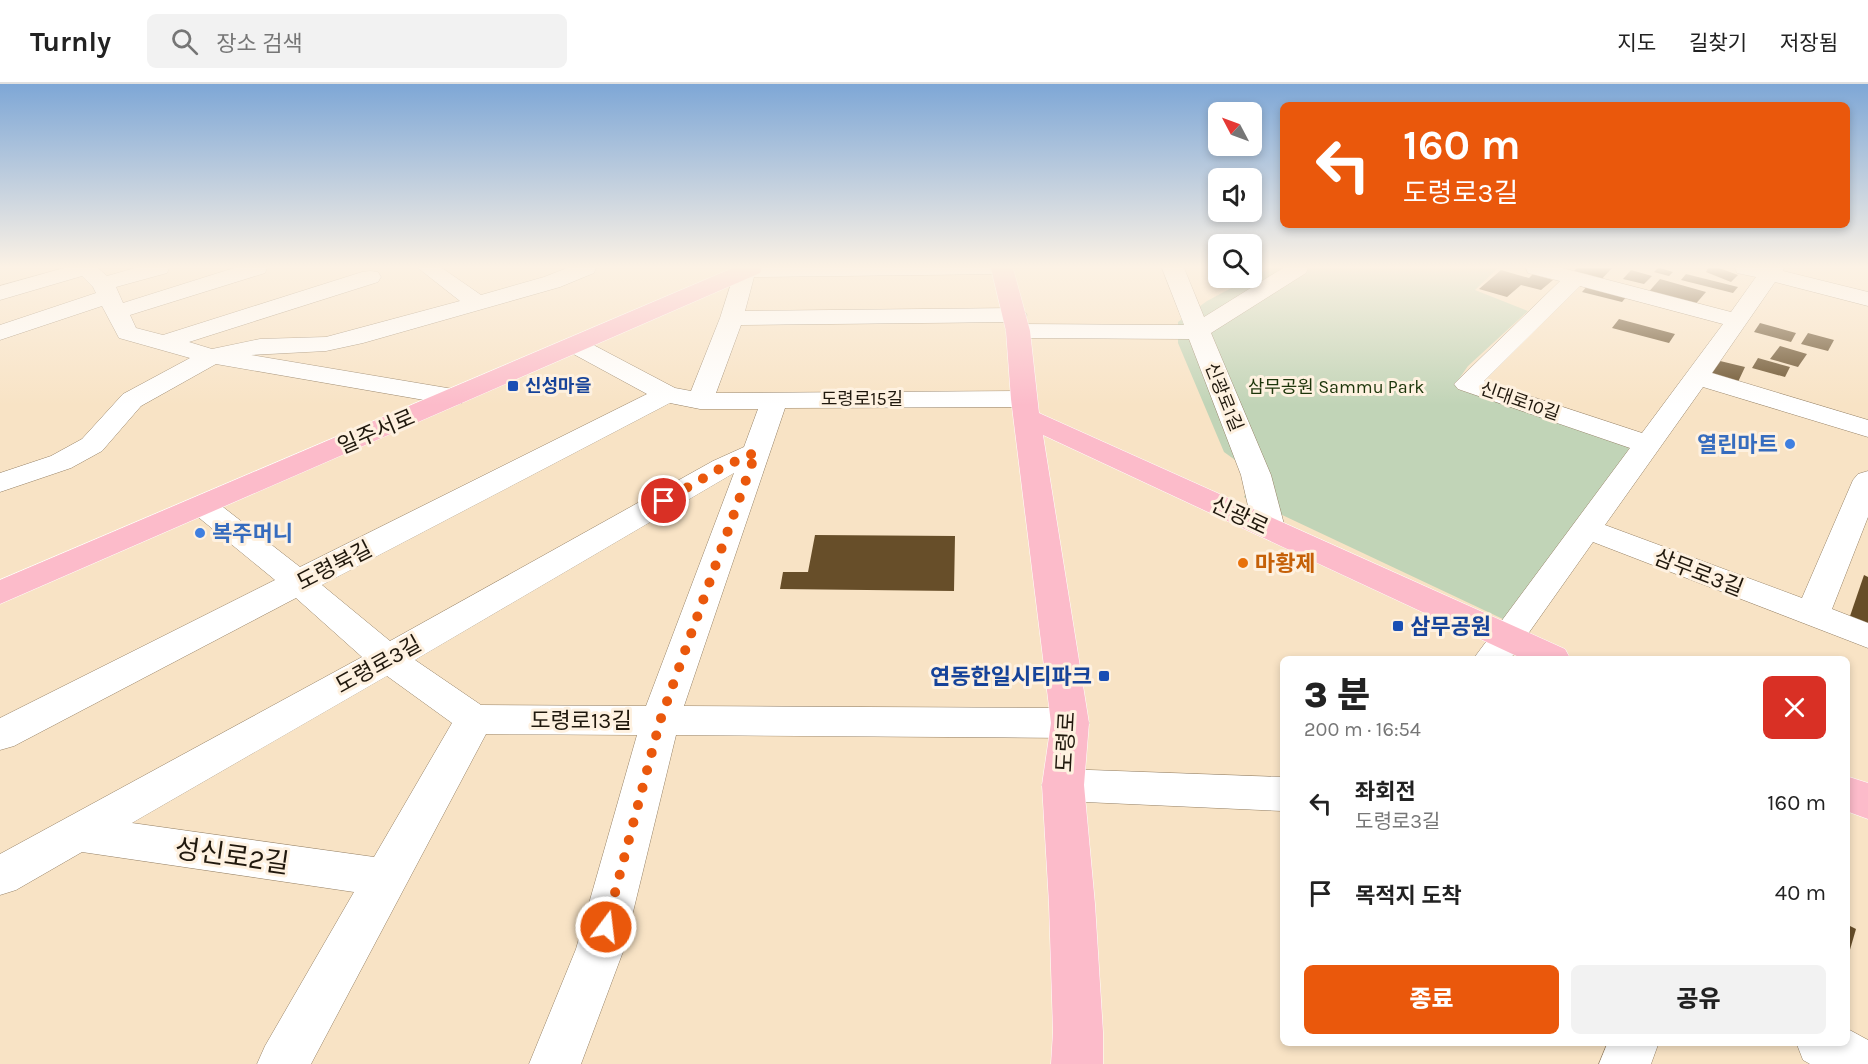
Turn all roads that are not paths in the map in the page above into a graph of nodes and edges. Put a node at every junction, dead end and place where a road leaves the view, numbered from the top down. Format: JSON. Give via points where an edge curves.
{"nodes":[{"id":1,"x":38,"y":314,"type":"edge"},
{"id":2,"x":116,"y":314,"type":"edge"},
{"id":3,"x":235,"y":314,"type":"edge"},
{"id":4,"x":440,"y":314,"type":"edge"},
{"id":5,"x":648,"y":314,"type":"edge"},
{"id":6,"x":734,"y":314,"type":"edge"},
{"id":7,"x":1014,"y":314,"type":"edge"},
{"id":8,"x":1190,"y":314,"type":"edge"},
{"id":9,"x":1226,"y":314,"type":"edge"},
{"id":10,"x":1539,"y":314,"type":"edge"},
{"id":11,"x":1708,"y":314,"type":"edge"},
{"id":12,"x":1740,"y":314,"type":"edge"},
{"id":13,"x":732,"y":318,"type":"junction"},
{"id":14,"x":1736,"y":321,"type":"junction"},
{"id":15,"x":1017,"y":323,"type":"junction"},
{"id":16,"x":1197,"y":332,"type":"junction"},
{"id":17,"x":0,"y":333,"type":"edge"},
{"id":18,"x":163,"y":343,"type":"junction"},
{"id":19,"x":575,"y":345,"type":"junction"},
{"id":20,"x":212,"y":356,"type":"junction"},
{"id":21,"x":1697,"y":377,"type":"junction"},
{"id":22,"x":667,"y":394,"type":"junction"},
{"id":23,"x":453,"y":397,"type":"junction"},
{"id":24,"x":775,"y":399,"type":"junction"},
{"id":25,"x":700,"y":401,"type":"junction"},
{"id":26,"x":1026,"y":408,"type":"junction"},
{"id":27,"x":1868,"y":429,"type":"edge"},
{"id":28,"x":1646,"y":444,"type":"junction"},
{"id":29,"x":756,"y":452,"type":"junction"},
{"id":30,"x":1868,"y":480,"type":"edge"},
{"id":31,"x":0,"y":483,"type":"edge"},
{"id":32,"x":203,"y":506,"type":"junction"},
{"id":33,"x":1269,"y":528,"type":"junction"},
{"id":34,"x":1587,"y":529,"type":"junction"},
{"id":35,"x":299,"y":583,"type":"junction"},
{"id":36,"x":0,"y":593,"type":"edge"},
{"id":37,"x":1812,"y":615,"type":"junction"},
{"id":38,"x":1868,"y":636,"type":"edge"},
{"id":39,"x":1499,"y":648,"type":"edge"},
{"id":40,"x":1541,"y":656,"type":"edge"},
{"id":41,"x":388,"y":659,"type":"junction"},
{"id":42,"x":474,"y":719,"type":"junction"},
{"id":43,"x":660,"y":721,"type":"junction"},
{"id":44,"x":1070,"y":723,"type":"junction"},
{"id":45,"x":0,"y":735,"type":"edge"},
{"id":46,"x":1063,"y":785,"type":"junction"},
{"id":47,"x":1280,"y":794,"type":"edge"},
{"id":48,"x":1850,"y":794,"type":"edge"},
{"id":49,"x":1868,"y":802,"type":"edge"},
{"id":50,"x":76,"y":833,"type":"junction"},
{"id":51,"x":0,"y":876,"type":"edge"},
{"id":52,"x":388,"y":878,"type":"junction"},
{"id":53,"x":1632,"y":1046,"type":"edge"},
{"id":54,"x":1828,"y":1046,"type":"edge"},
{"id":55,"x":283,"y":1064,"type":"edge"},
{"id":56,"x":555,"y":1064,"type":"edge"},
{"id":57,"x":1077,"y":1064,"type":"edge"},
{"id":58,"x":1625,"y":1064,"type":"edge"},
{"id":59,"x":1860,"y":1064,"type":"edge"}],
"edges":[{"from":1,"to":17,"type":"street"},
{"from":2,"to":18,"type":"street","via":[[127,333]]},
{"from":3,"to":18,"type":"street"},
{"from":4,"to":20,"type":"street","via":[[326,344],[260,346]]},
{"from":5,"to":19,"type":"main road","name":"일주서로"},
{"from":6,"to":13,"type":"street"},
{"from":7,"to":15,"type":"main road","name":"도령로"},
{"from":8,"to":16,"type":"street","name":"신광로1길"},
{"from":9,"to":16,"type":"street"},
{"from":10,"to":28,"type":"street","name":"신대로10길","via":[[1467,384]]},
{"from":11,"to":14,"type":"street"},
{"from":12,"to":14,"type":"street"},
{"from":13,"to":15,"type":"street"},
{"from":13,"to":25,"type":"street"},
{"from":14,"to":21,"type":"street"},
{"from":15,"to":16,"type":"street"},
{"from":15,"to":26,"type":"main road","name":"도령로"},
{"from":16,"to":33,"type":"street","name":"신광로1길","via":[[1256,475]]},
{"from":18,"to":20,"type":"street"},
{"from":19,"to":22,"type":"street","name":"도령로15길"},
{"from":19,"to":23,"type":"main road","name":"일주서로"},
{"from":20,"to":23,"type":"street"},
{"from":20,"to":31,"type":"street","via":[[132,400],[92,445],[61,462]]},
{"from":21,"to":27,"type":"street"},
{"from":21,"to":28,"type":"street"},
{"from":22,"to":25,"type":"street","name":"도령로15길"},
{"from":22,"to":35,"type":"street","name":"도령북길"},
{"from":23,"to":32,"type":"main road","name":"일주서로"},
{"from":24,"to":25,"type":"street","name":"도령로15길"},
{"from":24,"to":26,"type":"street","name":"도령로15길"},
{"from":24,"to":29,"type":"street"},
{"from":26,"to":33,"type":"main road","name":"신광로"},
{"from":26,"to":44,"type":"main road","name":"도령로"},
{"from":28,"to":34,"type":"street"},
{"from":29,"to":41,"type":"street","name":"도령로3길","via":[[723,467]]},
{"from":29,"to":43,"type":"street"},
{"from":30,"to":37,"type":"street"},
{"from":32,"to":35,"type":"street"},
{"from":32,"to":36,"type":"main road","name":"일주서로"},
{"from":33,"to":39,"type":"main road","name":"신광로"},
{"from":34,"to":37,"type":"street","name":"삼무로3길"},
{"from":34,"to":39,"type":"street"},
{"from":35,"to":41,"type":"street"},
{"from":35,"to":45,"type":"street","name":"도령북길"},
{"from":37,"to":38,"type":"street","name":"삼무로3길"},
{"from":39,"to":40,"type":"main road","name":"신광로"},
{"from":41,"to":42,"type":"street"},
{"from":41,"to":50,"type":"street","name":"도령로3길"},
{"from":42,"to":43,"type":"street","name":"도령로13길"},
{"from":42,"to":52,"type":"street"},
{"from":43,"to":44,"type":"street","name":"도령로13길"},
{"from":43,"to":56,"type":"street","via":[[600,949]]},
{"from":44,"to":46,"type":"main road","name":"도령로"},
{"from":46,"to":47,"type":"street"},
{"from":46,"to":57,"type":"main road","name":"도령로","via":[[1072,904]]},
{"from":48,"to":49,"type":"main road"},
{"from":50,"to":51,"type":"street","name":"도령로3길"},
{"from":50,"to":52,"type":"street","name":"성신로2길"},
{"from":52,"to":55,"type":"street"},
{"from":53,"to":58,"type":"street"},
{"from":54,"to":59,"type":"street"}]}
